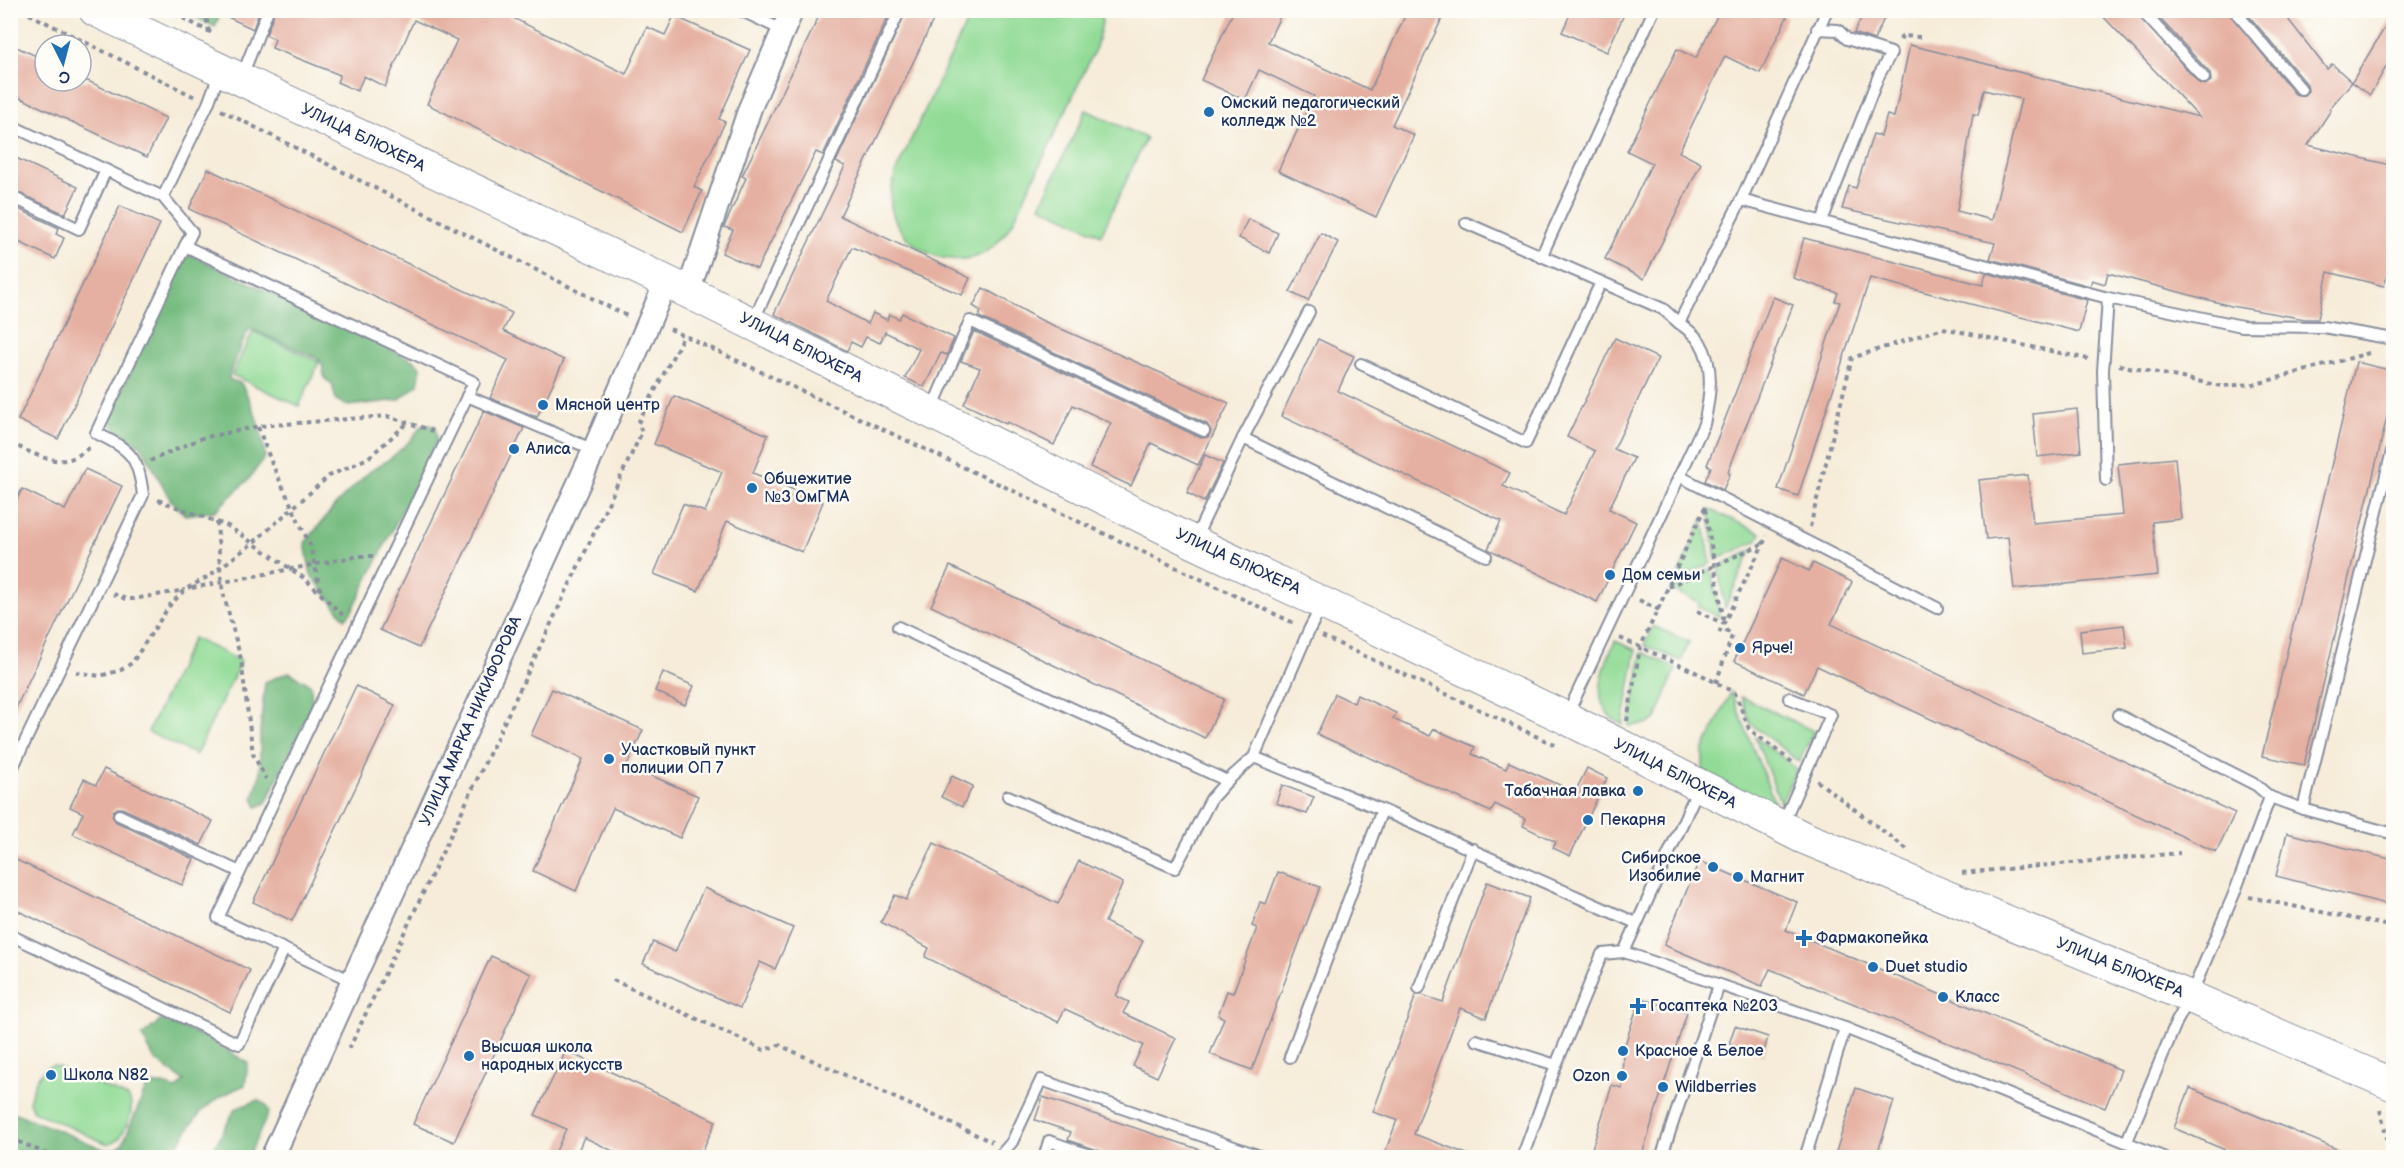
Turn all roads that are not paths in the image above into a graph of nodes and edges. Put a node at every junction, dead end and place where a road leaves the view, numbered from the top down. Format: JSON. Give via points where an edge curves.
{"nodes":[{"id":1,"x":95,"y":10,"type":"edge"},
{"id":2,"x":268,"y":10,"type":"edge"},
{"id":3,"x":740,"y":10,"type":"edge"},
{"id":4,"x":900,"y":10,"type":"edge"},
{"id":5,"x":1654,"y":10,"type":"edge"},
{"id":6,"x":1827,"y":10,"type":"edge"},
{"id":7,"x":2142,"y":10,"type":"edge"},
{"id":8,"x":2234,"y":10,"type":"edge"},
{"id":9,"x":787,"y":20,"type":"edge"},
{"id":10,"x":1817,"y":29,"type":"junction"},
{"id":11,"x":231,"y":74,"type":"junction"},
{"id":12,"x":2204,"y":78,"type":"dead end"},
{"id":13,"x":2301,"y":89,"type":"dead end"},
{"id":14,"x":10,"y":125,"type":"edge"},
{"id":15,"x":106,"y":170,"type":"junction"},
{"id":16,"x":10,"y":196,"type":"edge"},
{"id":17,"x":163,"y":197,"type":"junction"},
{"id":18,"x":1741,"y":200,"type":"junction"},
{"id":19,"x":1822,"y":221,"type":"junction"},
{"id":20,"x":1466,"y":224,"type":"dead end"},
{"id":21,"x":185,"y":246,"type":"junction"},
{"id":22,"x":1541,"y":257,"type":"junction"},
{"id":23,"x":1600,"y":282,"type":"junction"},
{"id":24,"x":677,"y":287,"type":"junction"},
{"id":25,"x":2108,"y":298,"type":"junction"},
{"id":26,"x":1309,"y":312,"type":"dead end"},
{"id":27,"x":1679,"y":323,"type":"junction"},
{"id":28,"x":752,"y":324,"type":"junction"},
{"id":29,"x":2394,"y":339,"type":"edge"},
{"id":30,"x":1361,"y":364,"type":"dead end"},
{"id":31,"x":467,"y":396,"type":"junction"},
{"id":32,"x":930,"y":412,"type":"junction"},
{"id":33,"x":1204,"y":431,"type":"dead end"},
{"id":34,"x":1243,"y":438,"type":"junction"},
{"id":35,"x":2394,"y":443,"type":"edge"},
{"id":36,"x":594,"y":450,"type":"junction"},
{"id":37,"x":1679,"y":476,"type":"junction"},
{"id":38,"x":2106,"y":480,"type":"dead end"},
{"id":39,"x":1193,"y":542,"type":"junction"},
{"id":40,"x":1486,"y":556,"type":"dead end"},
{"id":41,"x":1324,"y":602,"type":"junction"},
{"id":42,"x":1937,"y":608,"type":"dead end"},
{"id":43,"x":898,"y":627,"type":"dead end"},
{"id":44,"x":1788,"y":698,"type":"dead end"},
{"id":45,"x":2118,"y":715,"type":"dead end"},
{"id":46,"x":1566,"y":718,"type":"junction"},
{"id":47,"x":1254,"y":757,"type":"junction"},
{"id":48,"x":10,"y":773,"type":"edge"},
{"id":49,"x":1227,"y":781,"type":"junction"},
{"id":50,"x":1700,"y":786,"type":"junction"},
{"id":51,"x":1008,"y":796,"type":"dead end"},
{"id":52,"x":2270,"y":797,"type":"junction"},
{"id":53,"x":2303,"y":809,"type":"junction"},
{"id":54,"x":1382,"y":810,"type":"junction"},
{"id":55,"x":119,"y":815,"type":"dead end"},
{"id":56,"x":1782,"y":826,"type":"junction"},
{"id":57,"x":2394,"y":834,"type":"edge"},
{"id":58,"x":1473,"y":849,"type":"junction"},
{"id":59,"x":240,"y":872,"type":"junction"},
{"id":60,"x":1636,"y":923,"type":"junction"},
{"id":61,"x":10,"y":935,"type":"edge"},
{"id":62,"x":284,"y":949,"type":"junction"},
{"id":63,"x":1624,"y":952,"type":"junction"},
{"id":64,"x":352,"y":981,"type":"junction"},
{"id":65,"x":1719,"y":985,"type":"junction"},
{"id":66,"x":1419,"y":988,"type":"dead end"},
{"id":67,"x":2190,"y":997,"type":"junction"},
{"id":68,"x":1845,"y":1028,"type":"junction"},
{"id":69,"x":1476,"y":1040,"type":"dead end"},
{"id":70,"x":1290,"y":1057,"type":"dead end"},
{"id":71,"x":1556,"y":1065,"type":"junction"},
{"id":72,"x":2387,"y":1098,"type":"edge"},
{"id":73,"x":2127,"y":1141,"type":"junction"},
{"id":74,"x":272,"y":1158,"type":"edge"},
{"id":75,"x":998,"y":1158,"type":"edge"},
{"id":76,"x":1044,"y":1158,"type":"edge"},
{"id":77,"x":1098,"y":1158,"type":"edge"},
{"id":78,"x":1266,"y":1158,"type":"edge"},
{"id":79,"x":1522,"y":1158,"type":"edge"},
{"id":80,"x":1661,"y":1158,"type":"edge"},
{"id":81,"x":1805,"y":1158,"type":"edge"},
{"id":82,"x":2165,"y":1158,"type":"edge"}],
"edges":[{"from":1,"to":11,"type":"street","name":"УЛИЦА БЛЮХЕРА"},
{"from":2,"to":11,"type":"lane"},
{"from":3,"to":9,"type":"lane"},
{"from":4,"to":28,"type":"lane"},
{"from":5,"to":22,"type":"lane"},
{"from":6,"to":10,"type":"lane"},
{"from":7,"to":12,"type":"lane"},
{"from":8,"to":13,"type":"lane"},
{"from":9,"to":24,"type":"street","name":"УЛИЦА МАРКА НИКИФОРОВА"},
{"from":10,"to":18,"type":"lane"},
{"from":10,"to":19,"type":"lane","via":[[1838,30],[1847,39],[1891,53]]},
{"from":11,"to":17,"type":"lane","via":[[208,104]]},
{"from":11,"to":24,"type":"street","name":"УЛИЦА БЛЮХЕРА"},
{"from":14,"to":15,"type":"lane"},
{"from":15,"to":16,"type":"lane","via":[[79,229]]},
{"from":15,"to":17,"type":"lane"},
{"from":17,"to":21,"type":"lane","via":[[192,231]]},
{"from":18,"to":19,"type":"lane"},
{"from":18,"to":27,"type":"lane"},
{"from":19,"to":25,"type":"lane"},
{"from":20,"to":22,"type":"lane"},
{"from":21,"to":31,"type":"lane","via":[[474,382]]},
{"from":21,"to":48,"type":"lane","via":[[96,433],[122,446],[139,468],[143,495]]},
{"from":22,"to":23,"type":"lane"},
{"from":23,"to":27,"type":"lane","via":[[1663,309]]},
{"from":23,"to":30,"type":"lane","via":[[1526,443]]},
{"from":24,"to":28,"type":"street","name":"УЛИЦА БЛЮХЕРА"},
{"from":24,"to":36,"type":"street","name":"УЛИЦА МАРКА НИКИФОРОВА","via":[[649,322]]},
{"from":25,"to":29,"type":"lane","via":[[2242,326],[2323,327]]},
{"from":25,"to":38,"type":"lane","via":[[2104,362]]},
{"from":26,"to":34,"type":"lane"},
{"from":27,"to":37,"type":"lane","via":[[1699,341],[1708,364],[1711,394],[1704,424]]},
{"from":28,"to":32,"type":"street","name":"УЛИЦА БЛЮХЕРА"},
{"from":31,"to":36,"type":"lane"},
{"from":31,"to":59,"type":"lane"},
{"from":32,"to":33,"type":"lane","via":[[970,321]]},
{"from":32,"to":39,"type":"street","name":"УЛИЦА БЛЮХЕРА"},
{"from":34,"to":39,"type":"lane"},
{"from":34,"to":40,"type":"lane"},
{"from":35,"to":53,"type":"lane"},
{"from":36,"to":64,"type":"street","name":"УЛИЦА МАРКА НИКИФОРОВА"},
{"from":37,"to":42,"type":"lane"},
{"from":37,"to":46,"type":"lane"},
{"from":39,"to":41,"type":"street","name":"УЛИЦА БЛЮХЕРА"},
{"from":41,"to":46,"type":"street","name":"УЛИЦА БЛЮХЕРА"},
{"from":41,"to":47,"type":"lane"},
{"from":43,"to":49,"type":"lane"},
{"from":44,"to":56,"type":"lane","via":[[1831,715]]},
{"from":45,"to":52,"type":"lane","via":[[2256,785]]},
{"from":46,"to":50,"type":"street","name":"УЛИЦА БЛЮХЕРА"},
{"from":47,"to":49,"type":"lane"},
{"from":47,"to":54,"type":"lane"},
{"from":49,"to":51,"type":"lane","via":[[1211,799],[1175,868]]},
{"from":50,"to":56,"type":"street","name":"УЛИЦА БЛЮХЕРА"},
{"from":50,"to":60,"type":"lane"},
{"from":52,"to":53,"type":"lane"},
{"from":52,"to":67,"type":"lane"},
{"from":53,"to":57,"type":"lane"},
{"from":54,"to":58,"type":"lane"},
{"from":54,"to":70,"type":"lane"},
{"from":55,"to":59,"type":"lane"},
{"from":56,"to":67,"type":"street","name":"УЛИЦА БЛЮХЕРА"},
{"from":58,"to":60,"type":"lane"},
{"from":58,"to":66,"type":"lane"},
{"from":59,"to":62,"type":"lane","via":[[218,918]]},
{"from":60,"to":63,"type":"lane"},
{"from":61,"to":62,"type":"lane","via":[[239,1044]]},
{"from":62,"to":64,"type":"lane"},
{"from":63,"to":65,"type":"lane"},
{"from":63,"to":71,"type":"lane","via":[[1602,954]]},
{"from":64,"to":74,"type":"street","name":"УЛИЦА МАРКА НИКИФОРОВА"},
{"from":65,"to":68,"type":"lane"},
{"from":65,"to":80,"type":"lane"},
{"from":67,"to":72,"type":"street","name":"УЛИЦА БЛЮХЕРА"},
{"from":67,"to":73,"type":"lane"},
{"from":68,"to":73,"type":"lane"},
{"from":68,"to":81,"type":"lane"},
{"from":69,"to":71,"type":"lane"},
{"from":71,"to":79,"type":"lane"},
{"from":73,"to":82,"type":"lane"},
{"from":75,"to":78,"type":"lane","via":[[1012,1143],[1041,1080]]},
{"from":76,"to":77,"type":"lane","via":[[1049,1141]]}]}
